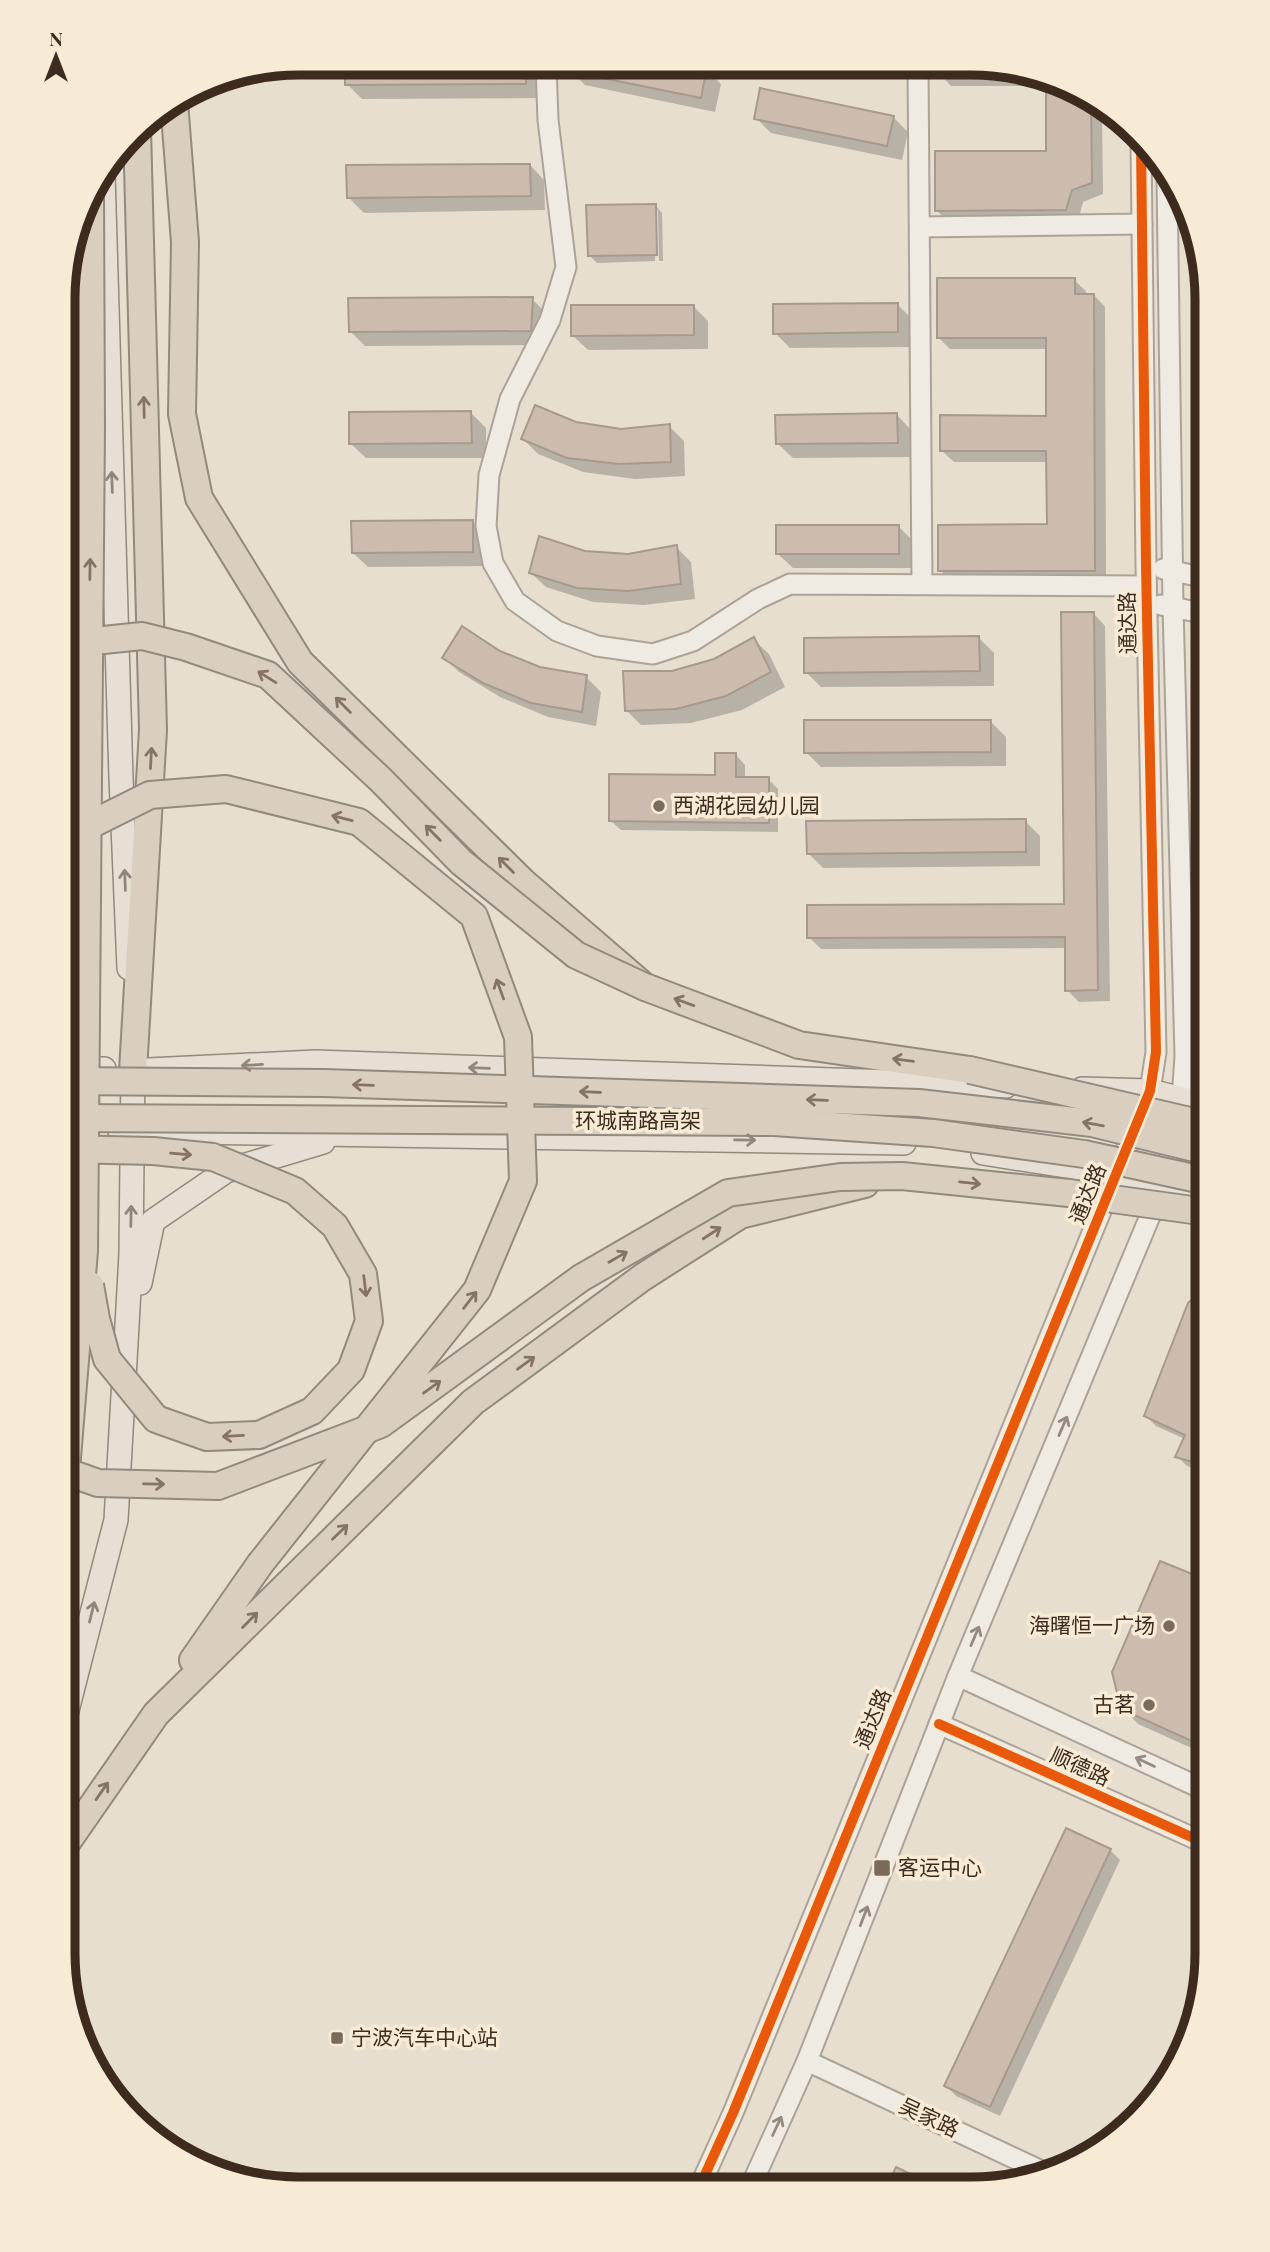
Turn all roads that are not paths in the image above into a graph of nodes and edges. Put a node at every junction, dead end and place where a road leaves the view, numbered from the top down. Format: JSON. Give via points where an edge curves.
{"nodes":[{"id":1,"x":547,"y":75,"type":"edge"},
{"id":2,"x":918,"y":75,"type":"edge"},
{"id":3,"x":175,"y":113,"type":"edge"},
{"id":4,"x":137,"y":146,"type":"edge"},
{"id":5,"x":1141,"y":155,"type":"edge"},
{"id":6,"x":103,"y":190,"type":"edge"},
{"id":7,"x":1167,"y":192,"type":"edge"},
{"id":8,"x":90,"y":218,"type":"edge"},
{"id":9,"x":1142,"y":224,"type":"junction"},
{"id":10,"x":920,"y":227,"type":"junction"},
{"id":11,"x":1146,"y":566,"type":"junction"},
{"id":12,"x":1173,"y":571,"type":"junction"},
{"id":13,"x":1195,"y":575,"type":"edge"},
{"id":14,"x":922,"y":584,"type":"junction"},
{"id":15,"x":1146,"y":594,"type":"junction"},
{"id":16,"x":1173,"y":607,"type":"junction"},
{"id":17,"x":1195,"y":611,"type":"edge"},
{"id":18,"x":75,"y":643,"type":"edge"},
{"id":19,"x":75,"y":833,"type":"edge"},
{"id":20,"x":645,"y":987,"type":"junction"},
{"id":21,"x":75,"y":1068,"type":"edge"},
{"id":22,"x":133,"y":1071,"type":"junction"},
{"id":23,"x":75,"y":1082,"type":"edge"},
{"id":24,"x":1150,"y":1091,"type":"junction"},
{"id":25,"x":1182,"y":1099,"type":"junction"},
{"id":26,"x":1195,"y":1102,"type":"edge"},
{"id":27,"x":75,"y":1118,"type":"edge"},
{"id":28,"x":1195,"y":1122,"type":"edge"},
{"id":29,"x":75,"y":1129,"type":"edge"},
{"id":30,"x":132,"y":1132,"type":"junction"},
{"id":31,"x":346,"y":1135,"type":"junction"},
{"id":32,"x":1194,"y":1148,"type":"edge"},
{"id":33,"x":75,"y":1149,"type":"edge"},
{"id":34,"x":1117,"y":1174,"type":"junction"},
{"id":35,"x":902,"y":1177,"type":"junction"},
{"id":36,"x":1194,"y":1178,"type":"edge"},
{"id":37,"x":1163,"y":1185,"type":"junction"},
{"id":38,"x":1194,"y":1192,"type":"edge"},
{"id":39,"x":1194,"y":1210,"type":"edge"},
{"id":40,"x":83,"y":1251,"type":"junction"},
{"id":41,"x":125,"y":1348,"type":"junction"},
{"id":42,"x":75,"y":1353,"type":"edge"},
{"id":43,"x":75,"y":1475,"type":"edge"},
{"id":44,"x":958,"y":1676,"type":"junction"},
{"id":45,"x":75,"y":1679,"type":"edge"},
{"id":46,"x":156,"y":1714,"type":"junction"},
{"id":47,"x":939,"y":1724,"type":"junction"},
{"id":48,"x":1194,"y":1785,"type":"edge"},
{"id":49,"x":75,"y":1831,"type":"edge"},
{"id":50,"x":1194,"y":1839,"type":"edge"},
{"id":51,"x":807,"y":2061,"type":"junction"},
{"id":52,"x":1034,"y":2168,"type":"edge"},
{"id":53,"x":704,"y":2177,"type":"edge"},
{"id":54,"x":755,"y":2177,"type":"edge"}],
"edges":[{"from":1,"to":14,"type":"street","via":[[548,120],[566,267],[550,320],[510,399],[489,475],[486,526],[493,563],[515,601],[557,631],[597,646],[653,654],[693,641],[758,598],[790,584]]},
{"from":2,"to":10,"type":"street"},
{"from":20,"to":3,"type":"highway","one_way":true,"bridge":true,"via":[[522,881],[300,662],[199,498],[182,414],[185,242]]},
{"from":22,"to":4,"type":"highway","one_way":true,"via":[[152,730]]},
{"from":5,"to":9,"type":"street","name":"通达路"},
{"from":22,"to":6,"type":"main road","one_way":true},
{"from":7,"to":12,"type":"street"},
{"from":40,"to":8,"type":"highway","one_way":true,"bridge":true},
{"from":9,"to":10,"type":"street"},
{"from":9,"to":11,"type":"street","name":"通达路"},
{"from":10,"to":14,"type":"street"},
{"from":11,"to":12,"type":"street"},
{"from":11,"to":15,"type":"street","name":"通达路"},
{"from":12,"to":13,"type":"street"},
{"from":12,"to":16,"type":"street"},
{"from":14,"to":15,"type":"street"},
{"from":15,"to":16,"type":"street"},
{"from":15,"to":24,"type":"street","name":"通达路","via":[[1156,1052]]},
{"from":16,"to":17,"type":"street"},
{"from":16,"to":25,"type":"street","via":[[1185,1056]]},
{"from":20,"to":18,"type":"highway","one_way":true,"bridge":true,"via":[[576,955],[461,862],[268,675],[142,636]]},
{"from":46,"to":19,"type":"highway","one_way":true,"bridge":true,"via":[[260,1564],[477,1290],[523,1181],[518,1037],[474,916],[359,822],[226,789],[150,796]]},
{"from":28,"to":20,"type":"highway","one_way":true,"bridge":true,"via":[[970,1070],[799,1045]]},
{"from":21,"to":22,"type":"main road"},
{"from":24,"to":22,"type":"main road","one_way":true,"via":[[315,1062]]},
{"from":22,"to":30,"type":"main road"},
{"from":32,"to":23,"type":"highway","name":"环城南路高架","one_way":true,"bridge":true,"via":[[1093,1123],[919,1103],[324,1083]]},
{"from":24,"to":25,"type":"main road"},
{"from":24,"to":34,"type":"street","name":"通达路"},
{"from":25,"to":26,"type":"main road"},
{"from":25,"to":37,"type":"street"},
{"from":27,"to":36,"type":"highway","name":"环城南路高架","bridge":true,"via":[[774,1122],[933,1133],[1084,1154]]},
{"from":29,"to":30,"type":"main road"},
{"from":30,"to":31,"type":"main road"},
{"from":41,"to":30,"type":"main road","one_way":true},
{"from":31,"to":34,"type":"main road","one_way":true,"via":[[923,1143]]},
{"from":31,"to":41,"type":"main road","via":[[226,1171],[153,1221]]},
{"from":33,"to":40,"type":"highway","one_way":true,"bridge":true,"via":[[213,1157],[295,1191],[335,1226],[363,1274],[369,1321],[351,1370],[312,1411],[259,1435],[207,1437],[156,1419],[107,1359]]},
{"from":34,"to":37,"type":"main road"},
{"from":34,"to":53,"type":"street","name":"通达路"},
{"from":35,"to":39,"type":"highway","one_way":true,"bridge":true},
{"from":43,"to":35,"type":"highway","one_way":true,"bridge":true,"via":[[98,1483],[219,1486],[381,1424],[581,1278],[728,1194],[840,1177]]},
{"from":46,"to":35,"type":"highway","one_way":true,"bridge":true,"via":[[473,1402],[643,1277],[740,1215]]},
{"from":37,"to":38,"type":"main road"},
{"from":44,"to":37,"type":"street","one_way":true},
{"from":40,"to":42,"type":"highway","bridge":true},
{"from":45,"to":41,"type":"main road","one_way":true,"via":[[116,1520]]},
{"from":44,"to":47,"type":"street"},
{"from":48,"to":44,"type":"street","name":"顺德路","one_way":true},
{"from":49,"to":46,"type":"highway","one_way":true},
{"from":47,"to":50,"type":"street","name":"顺德路"},
{"from":51,"to":47,"type":"street","one_way":true},
{"from":51,"to":52,"type":"street","name":"吴家路"},
{"from":54,"to":51,"type":"street","one_way":true}]}
